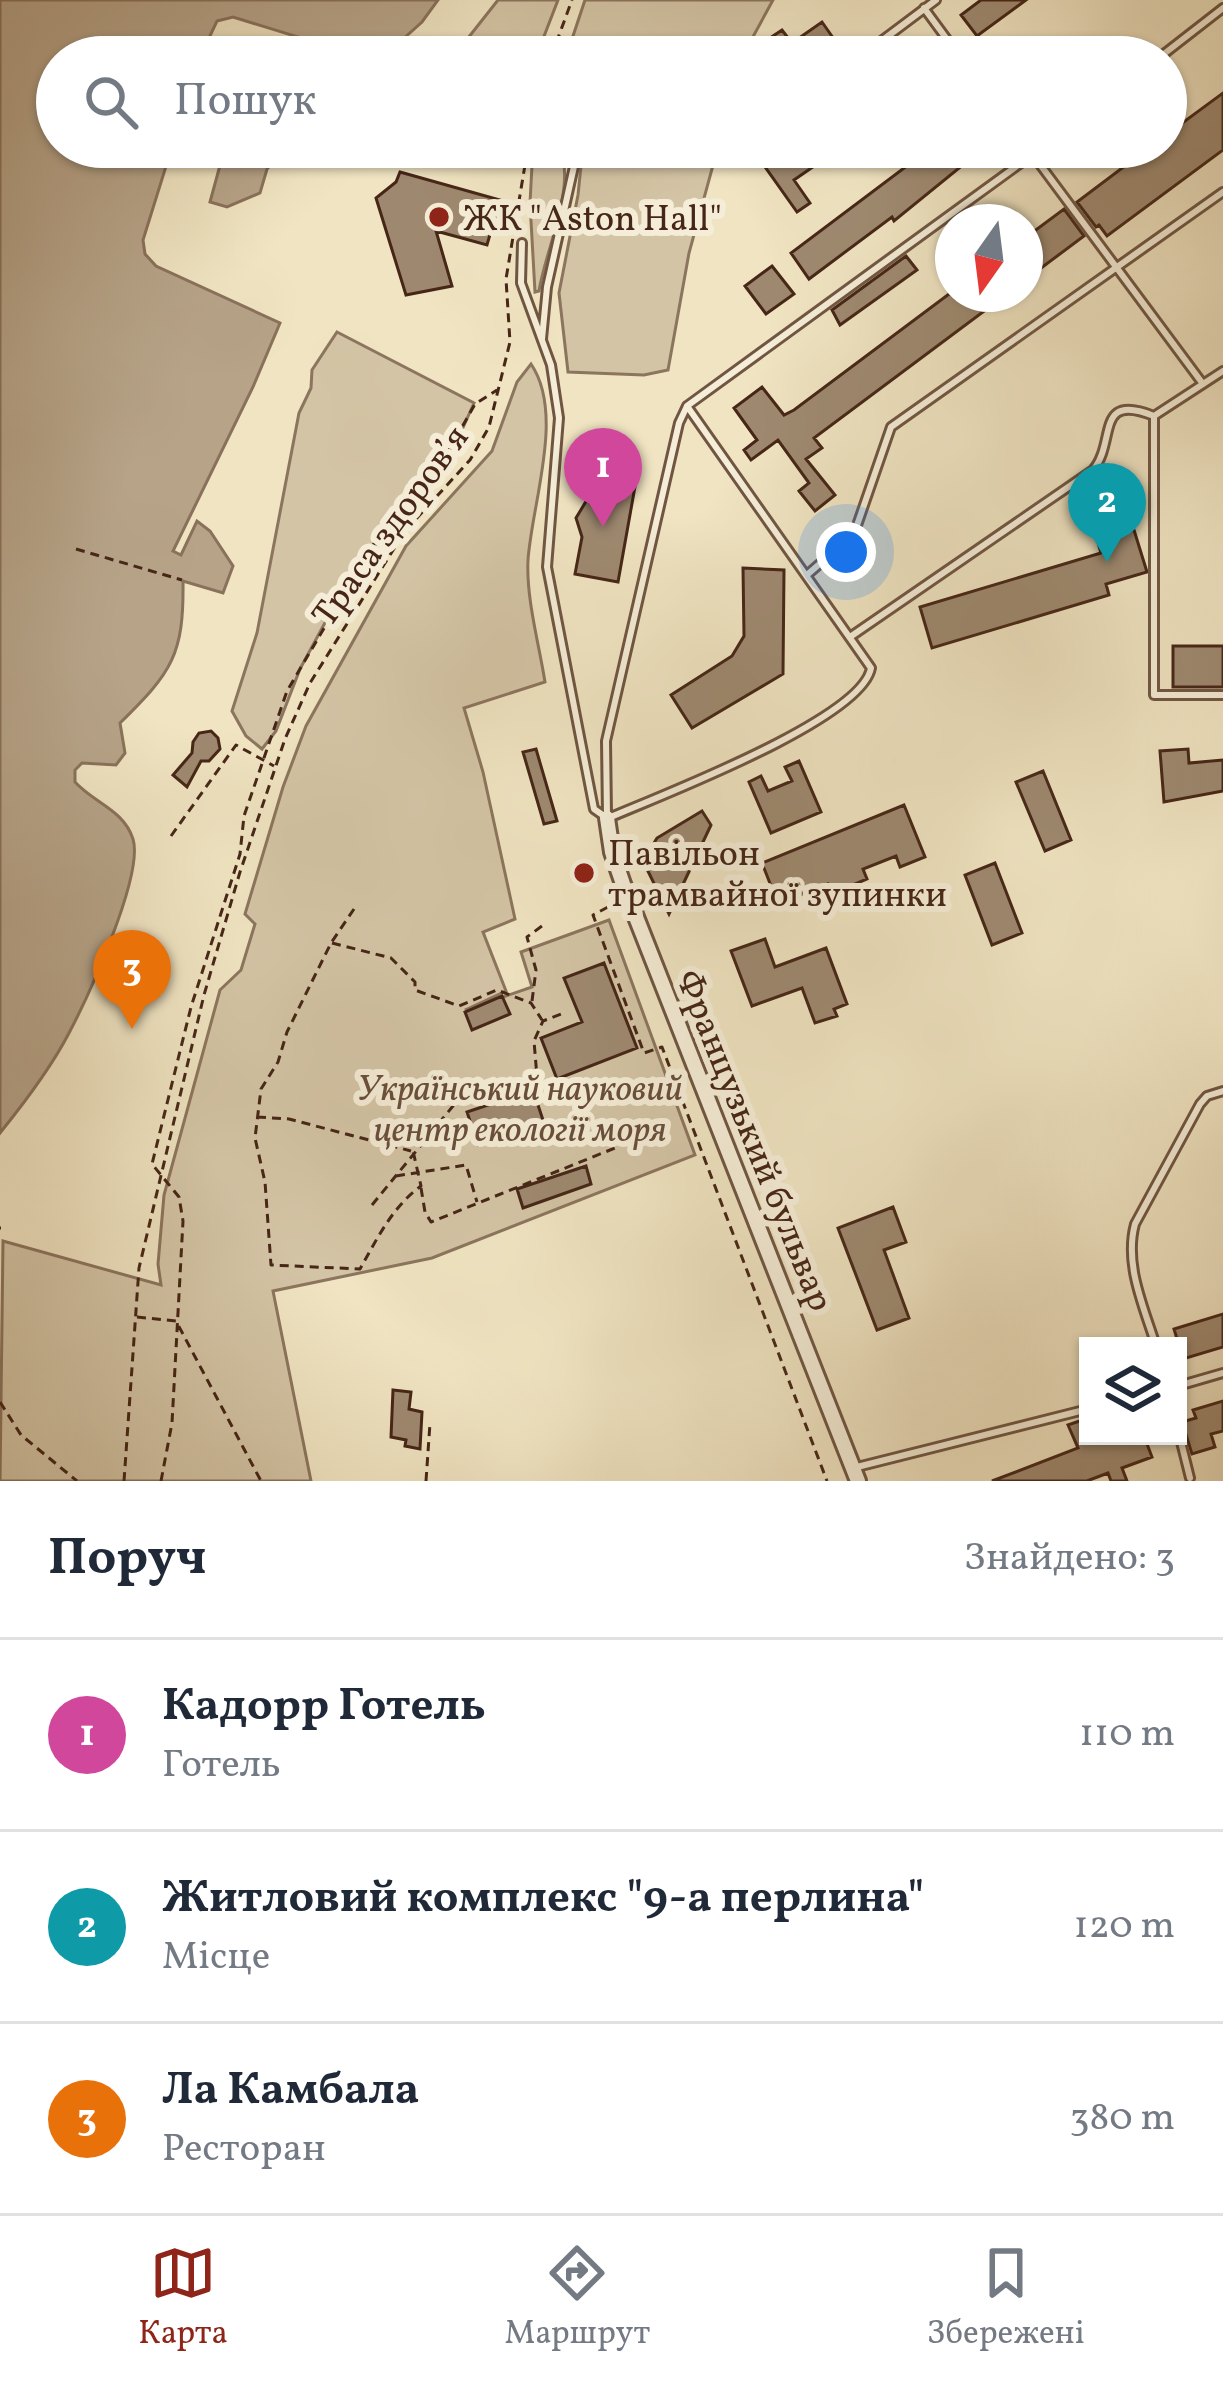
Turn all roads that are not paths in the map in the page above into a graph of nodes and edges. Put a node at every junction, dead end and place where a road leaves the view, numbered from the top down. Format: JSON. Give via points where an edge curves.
{"nodes":[{"id":1,"x":936,"y":0,"type":"edge"},
{"id":2,"x":924,"y":8,"type":"junction"},
{"id":3,"x":1223,"y":8,"type":"edge"},
{"id":4,"x":887,"y":36,"type":"edge"},
{"id":5,"x":945,"y":36,"type":"edge"},
{"id":6,"x":1187,"y":36,"type":"edge"},
{"id":7,"x":574,"y":168,"type":"edge"},
{"id":8,"x":1007,"y":168,"type":"edge"},
{"id":9,"x":1043,"y":168,"type":"edge"},
{"id":10,"x":1223,"y":192,"type":"edge"},
{"id":11,"x":522,"y":243,"type":"dead end"},
{"id":12,"x":1115,"y":266,"type":"junction"},
{"id":13,"x":542,"y":342,"type":"junction"},
{"id":14,"x":1223,"y":371,"type":"edge"},
{"id":15,"x":1203,"y":384,"type":"junction"},
{"id":16,"x":687,"y":406,"type":"junction"},
{"id":17,"x":1154,"y":416,"type":"junction"},
{"id":18,"x":808,"y":574,"type":"junction"},
{"id":19,"x":850,"y":637,"type":"junction"},
{"id":20,"x":1223,"y":695,"type":"edge"},
{"id":21,"x":607,"y":818,"type":"junction"},
{"id":22,"x":1223,"y":1091,"type":"edge"},
{"id":23,"x":1153,"y":1337,"type":"edge"},
{"id":24,"x":1223,"y":1373,"type":"edge"},
{"id":25,"x":1187,"y":1383,"type":"edge"},
{"id":26,"x":1079,"y":1412,"type":"edge"},
{"id":27,"x":1182,"y":1445,"type":"edge"},
{"id":28,"x":855,"y":1474,"type":"edge"},
{"id":29,"x":1190,"y":1478,"type":"edge"}],
"edges":[{"from":1,"to":2,"type":"lane"},
{"from":2,"to":4,"type":"lane"},
{"from":2,"to":5,"type":"lane"},
{"from":3,"to":6,"type":"lane"},
{"from":7,"to":13,"type":"lane"},
{"from":8,"to":16,"type":"lane"},
{"from":9,"to":12,"type":"lane"},
{"from":10,"to":12,"type":"lane"},
{"from":11,"to":13,"type":"lane","via":[[521,283]]},
{"from":12,"to":15,"type":"lane"},
{"from":12,"to":18,"type":"lane","via":[[891,427],[854,534]]},
{"from":13,"to":21,"type":"lane","via":[[559,418],[547,567],[594,808]]},
{"from":14,"to":15,"type":"lane"},
{"from":15,"to":17,"type":"lane"},
{"from":16,"to":18,"type":"lane"},
{"from":16,"to":21,"type":"lane","via":[[606,741]]},
{"from":17,"to":19,"type":"lane","via":[[1119,412],[1093,470]]},
{"from":17,"to":20,"type":"lane","via":[[1154,695]]},
{"from":18,"to":19,"type":"lane"},
{"from":19,"to":21,"type":"lane","via":[[871,668],[868,682],[834,713]]},
{"from":21,"to":28,"type":"street","name":"Французький бульвар","via":[[623,884]]},
{"from":22,"to":23,"type":"lane","via":[[1200,1104],[1131,1241]]},
{"from":24,"to":25,"type":"lane"},
{"from":26,"to":28,"type":"lane"},
{"from":27,"to":29,"type":"lane"}]}
